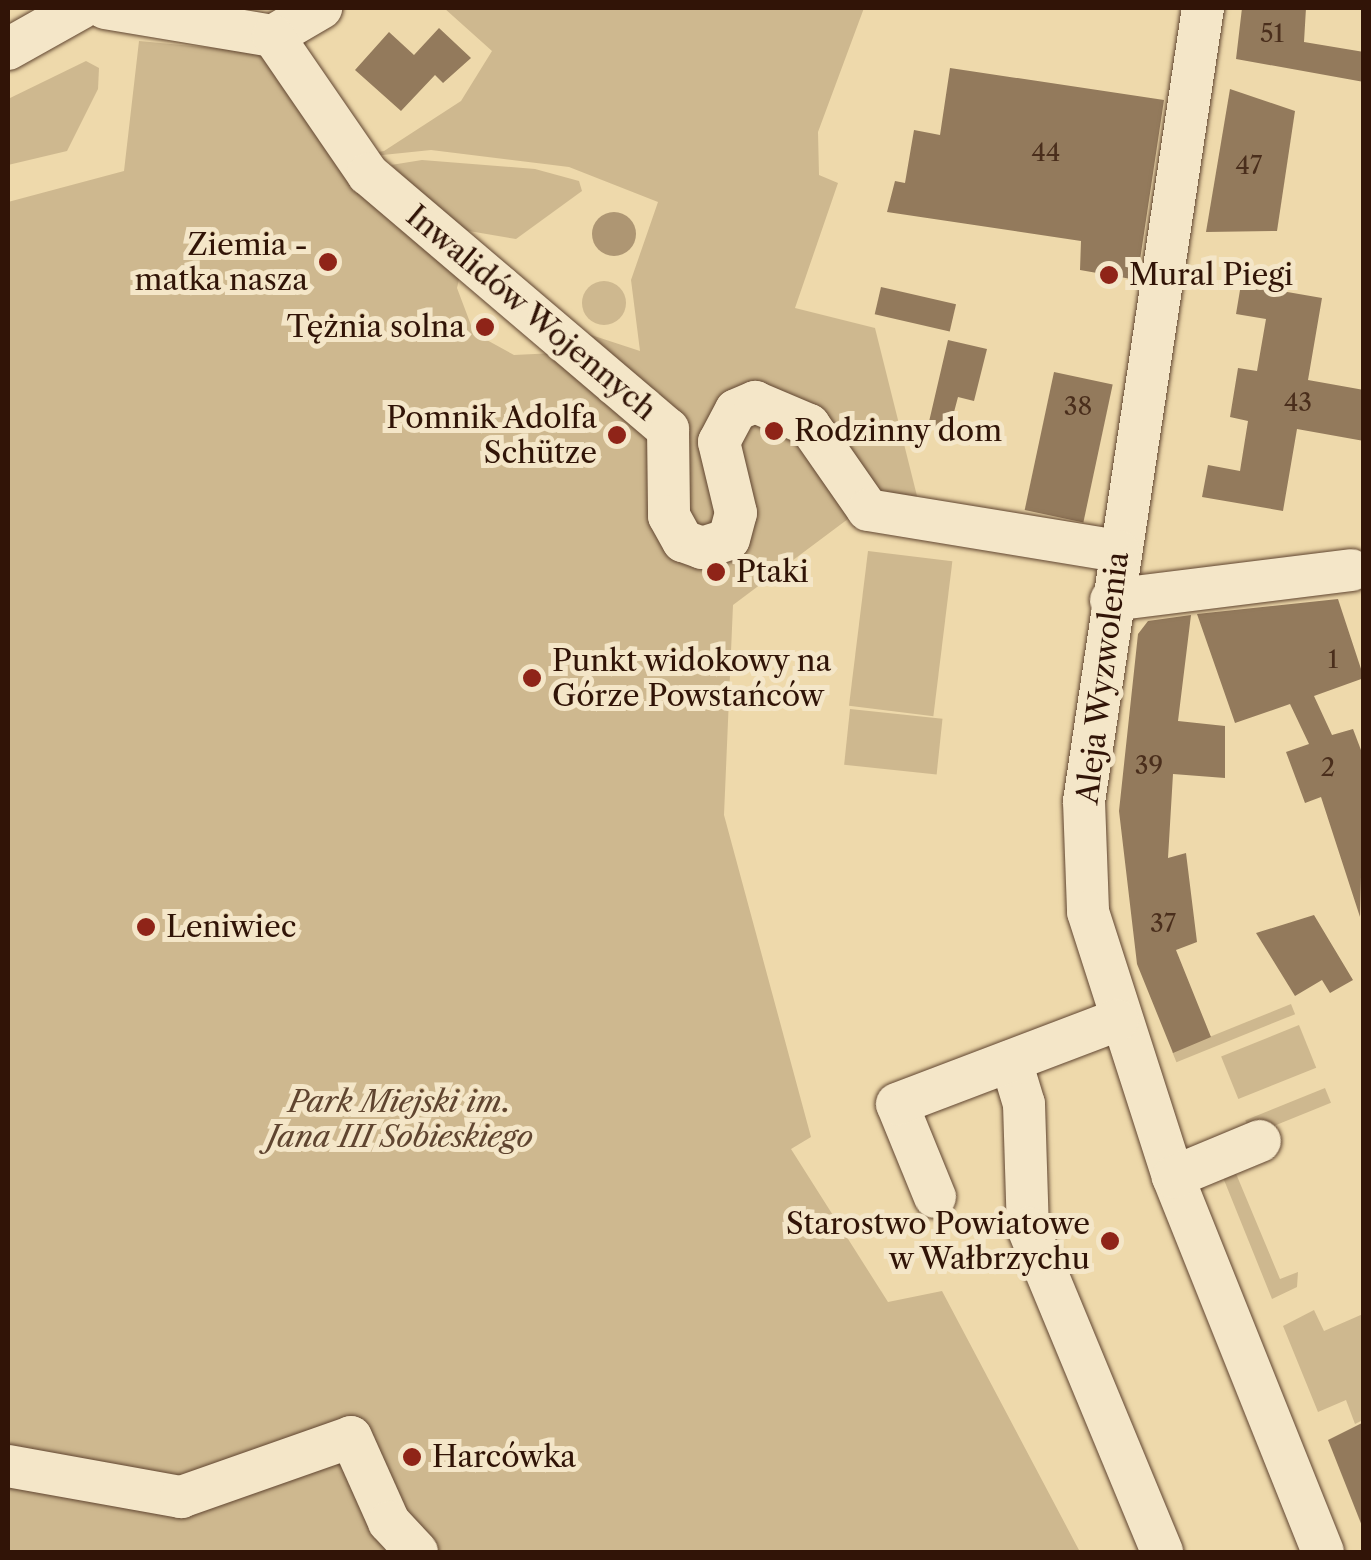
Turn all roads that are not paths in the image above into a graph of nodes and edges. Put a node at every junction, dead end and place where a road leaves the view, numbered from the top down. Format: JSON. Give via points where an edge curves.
{"nodes":[{"id":1,"x":81,"y":8,"type":"edge"},
{"id":2,"x":106,"y":8,"type":"edge"},
{"id":3,"x":322,"y":8,"type":"edge"},
{"id":4,"x":1203,"y":8,"type":"edge"},
{"id":5,"x":273,"y":36,"type":"junction"},
{"id":6,"x":8,"y":49,"type":"edge"},
{"id":7,"x":1119,"y":551,"type":"junction"},
{"id":8,"x":1359,"y":572,"type":"edge"},
{"id":9,"x":1110,"y":600,"type":"junction"},
{"id":10,"x":1118,"y":1020,"type":"junction"},
{"id":11,"x":1011,"y":1061,"type":"junction"},
{"id":12,"x":1260,"y":1142,"type":"dead end"},
{"id":13,"x":1173,"y":1177,"type":"junction"},
{"id":14,"x":935,"y":1198,"type":"dead end"},
{"id":15,"x":8,"y":1466,"type":"edge"},
{"id":16,"x":417,"y":1552,"type":"edge"},
{"id":17,"x":1162,"y":1552,"type":"edge"},
{"id":18,"x":1323,"y":1552,"type":"edge"}],
"edges":[{"from":1,"to":6,"type":"street"},
{"from":2,"to":5,"type":"street"},
{"from":3,"to":5,"type":"street"},
{"from":4,"to":7,"type":"street","name":"Aleja Wyzwolenia"},
{"from":5,"to":7,"type":"street","name":"Inwalidów Wojennych","via":[[368,174],[668,429],[669,516],[682,541],[702,548],[729,539],[736,513],[719,442],[736,410],[754,402],[809,425],[868,510]]},
{"from":7,"to":9,"type":"street","name":"Aleja Wyzwolenia"},
{"from":8,"to":9,"type":"street"},
{"from":9,"to":10,"type":"street","name":"Aleja Wyzwolenia","via":[[1084,800],[1088,912]]},
{"from":10,"to":11,"type":"street"},
{"from":10,"to":13,"type":"street","name":"Aleja Wyzwolenia"},
{"from":11,"to":14,"type":"street","via":[[896,1104]]},
{"from":11,"to":17,"type":"street","via":[[1024,1104],[1028,1228]]},
{"from":12,"to":13,"type":"street"},
{"from":13,"to":18,"type":"street","name":"Aleja Wyzwolenia"},
{"from":15,"to":16,"type":"street","via":[[182,1497],[352,1437],[388,1522]]}]}
